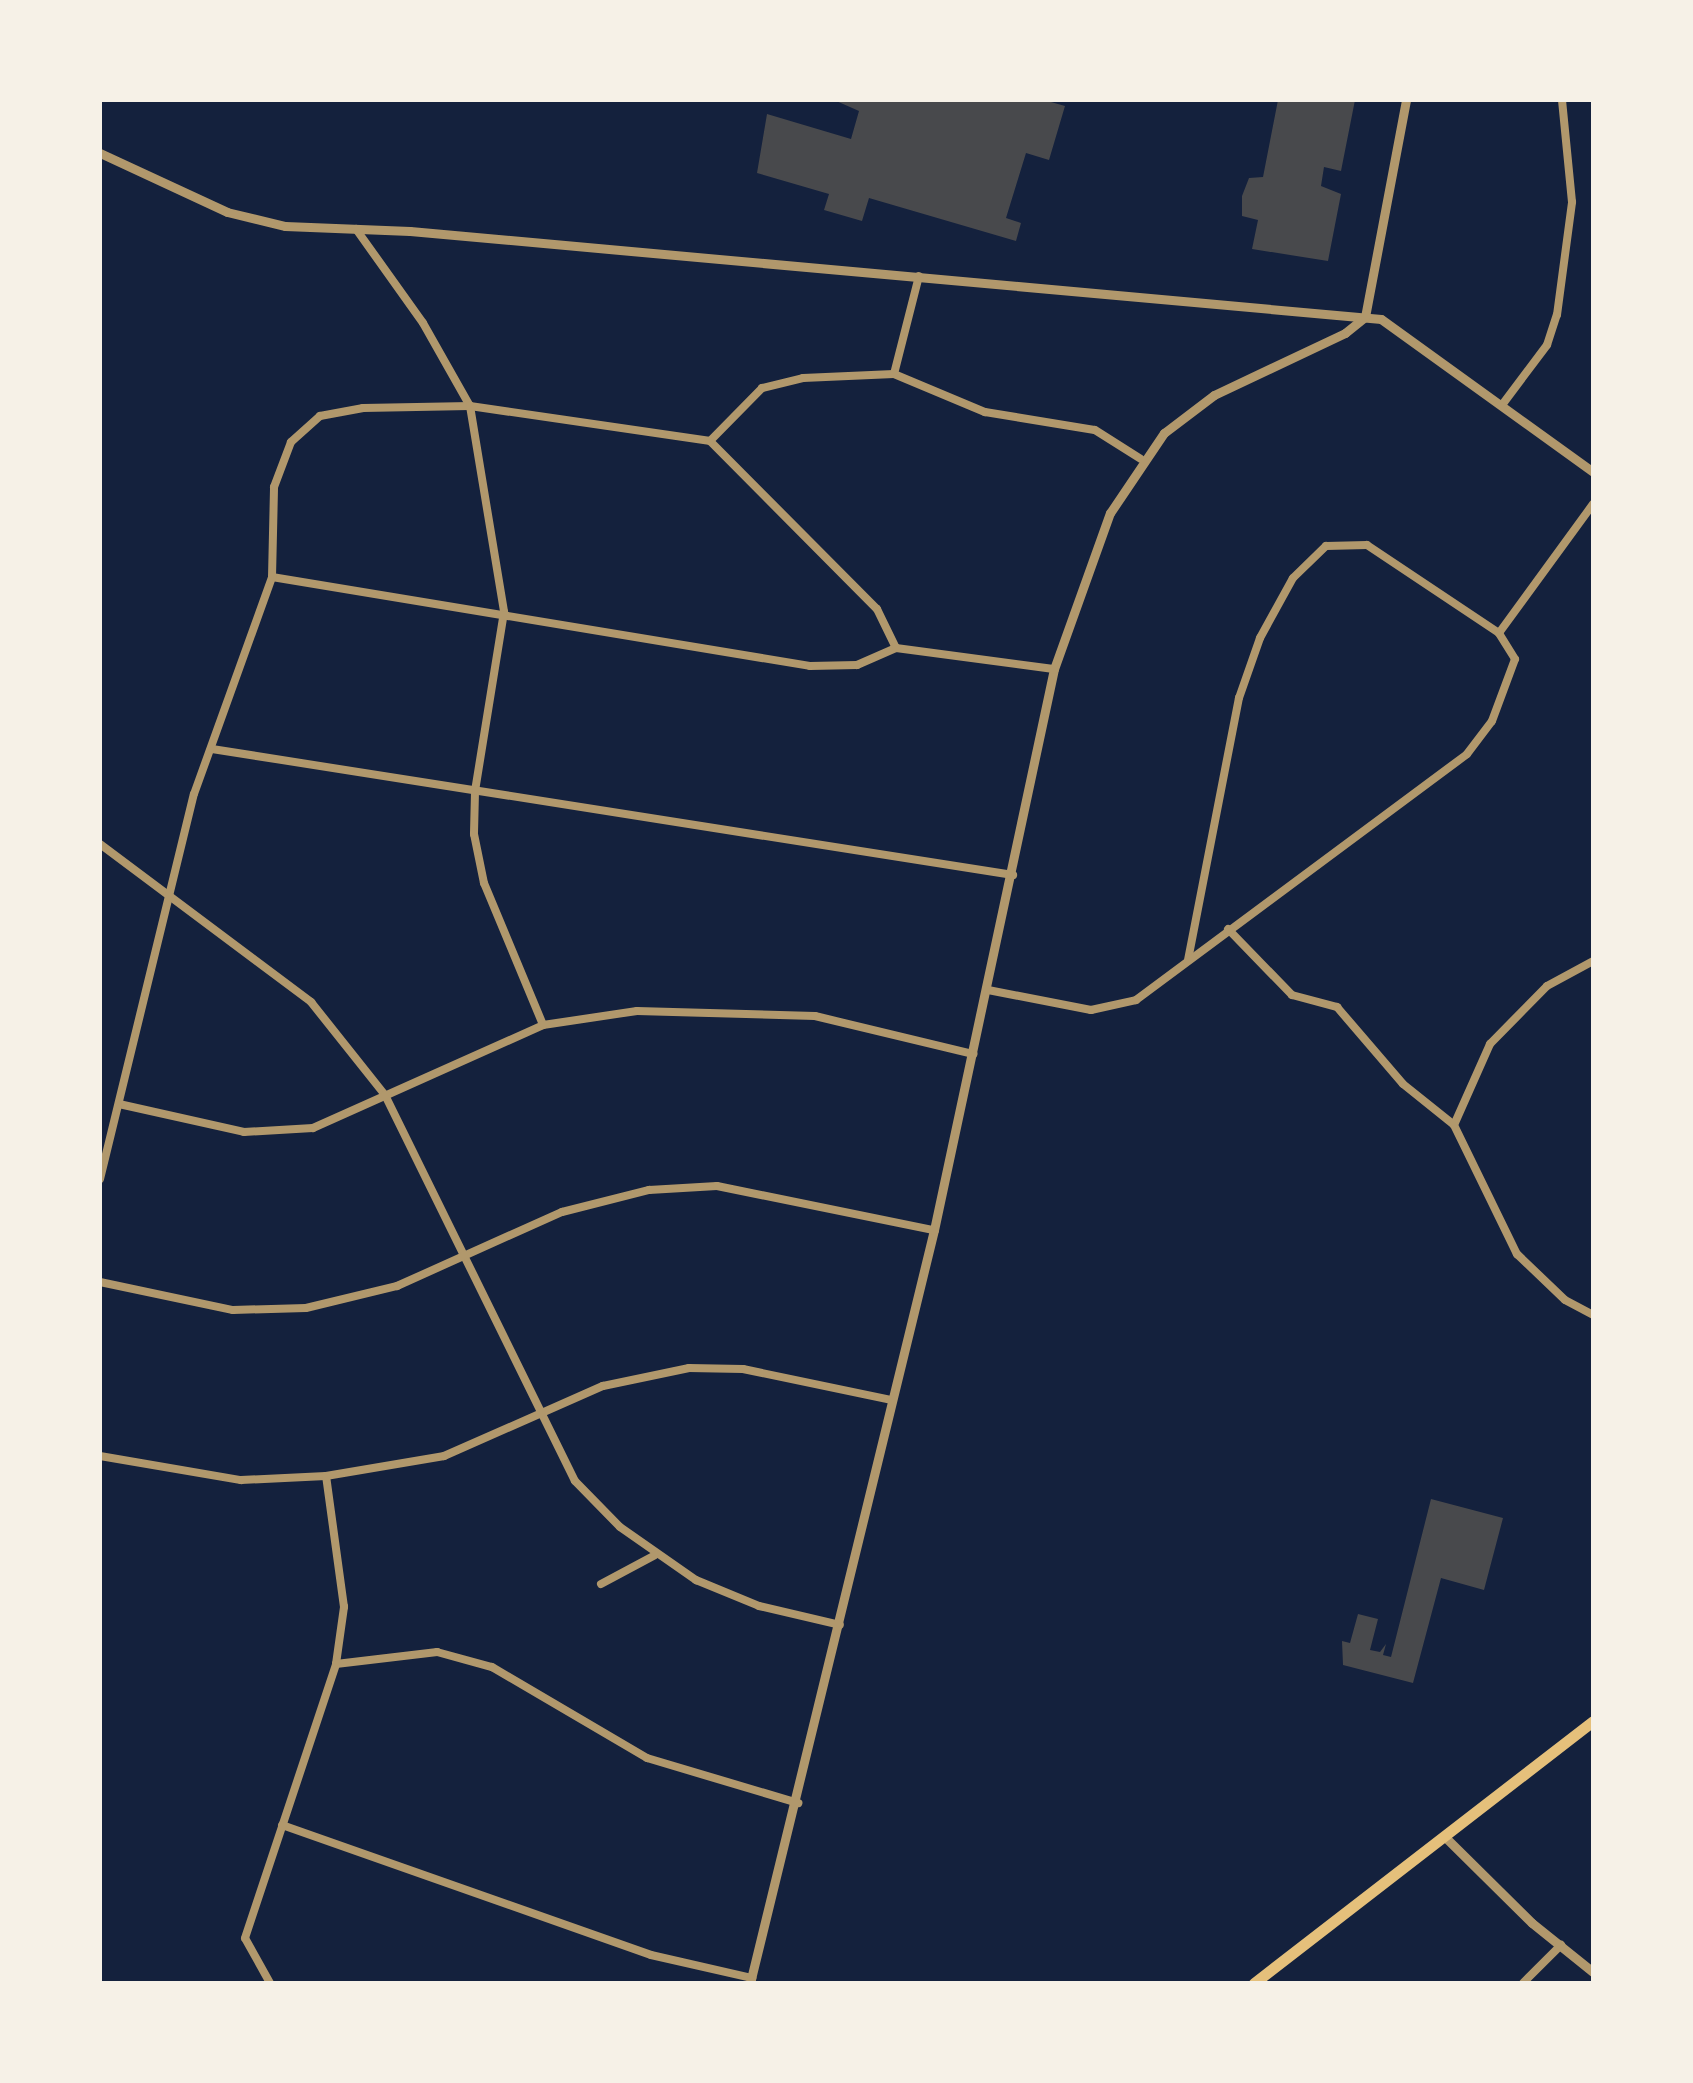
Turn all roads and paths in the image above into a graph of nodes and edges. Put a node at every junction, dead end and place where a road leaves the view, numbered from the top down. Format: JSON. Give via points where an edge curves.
{"nodes":[{"id":1,"x":1406,"y":100,"type":"edge"},
{"id":2,"x":1562,"y":100,"type":"edge"},
{"id":3,"x":100,"y":154,"type":"edge"},
{"id":4,"x":356,"y":229,"type":"junction"},
{"id":5,"x":919,"y":276,"type":"junction"},
{"id":6,"x":1364,"y":317,"type":"junction"},
{"id":7,"x":894,"y":374,"type":"junction"},
{"id":8,"x":1502,"y":405,"type":"junction"},
{"id":9,"x":470,"y":406,"type":"junction"},
{"id":10,"x":710,"y":442,"type":"junction"},
{"id":11,"x":1141,"y":459,"type":"junction"},
{"id":12,"x":1593,"y":472,"type":"edge"},
{"id":13,"x":1593,"y":504,"type":"edge"},
{"id":14,"x":272,"y":577,"type":"junction"},
{"id":15,"x":504,"y":612,"type":"junction"},
{"id":16,"x":1499,"y":633,"type":"junction"},
{"id":17,"x":896,"y":648,"type":"junction"},
{"id":18,"x":1054,"y":669,"type":"junction"},
{"id":19,"x":212,"y":749,"type":"junction"},
{"id":20,"x":474,"y":792,"type":"junction"},
{"id":21,"x":100,"y":844,"type":"edge"},
{"id":22,"x":1013,"y":875,"type":"junction"},
{"id":23,"x":168,"y":892,"type":"junction"},
{"id":24,"x":1228,"y":929,"type":"junction"},
{"id":25,"x":1188,"y":960,"type":"junction"},
{"id":26,"x":1593,"y":962,"type":"edge"},
{"id":27,"x":988,"y":990,"type":"junction"},
{"id":28,"x":542,"y":1025,"type":"junction"},
{"id":29,"x":973,"y":1054,"type":"junction"},
{"id":30,"x":385,"y":1095,"type":"junction"},
{"id":31,"x":119,"y":1104,"type":"junction"},
{"id":32,"x":1454,"y":1125,"type":"junction"},
{"id":33,"x":100,"y":1180,"type":"edge"},
{"id":34,"x":934,"y":1230,"type":"junction"},
{"id":35,"x":461,"y":1256,"type":"junction"},
{"id":36,"x":100,"y":1282,"type":"edge"},
{"id":37,"x":1593,"y":1315,"type":"edge"},
{"id":38,"x":890,"y":1400,"type":"junction"},
{"id":39,"x":538,"y":1417,"type":"junction"},
{"id":40,"x":100,"y":1456,"type":"edge"},
{"id":41,"x":326,"y":1476,"type":"junction"},
{"id":42,"x":656,"y":1555,"type":"junction"},
{"id":43,"x":601,"y":1584,"type":"dead end"},
{"id":44,"x":840,"y":1625,"type":"junction"},
{"id":45,"x":336,"y":1664,"type":"junction"},
{"id":46,"x":1592,"y":1723,"type":"edge"},
{"id":47,"x":798,"y":1803,"type":"junction"},
{"id":48,"x":282,"y":1825,"type":"junction"},
{"id":49,"x":1446,"y":1837,"type":"junction"},
{"id":50,"x":1561,"y":1945,"type":"junction"},
{"id":51,"x":1593,"y":1972,"type":"edge"},
{"id":52,"x":751,"y":1981,"type":"edge"},
{"id":53,"x":270,"y":1983,"type":"edge"},
{"id":54,"x":1254,"y":1983,"type":"edge"},
{"id":55,"x":1523,"y":1983,"type":"edge"}],
"edges":[{"from":1,"to":6,"type":"street"},
{"from":2,"to":8,"type":"street","via":[[1572,202],[1557,315],[1547,345]]},
{"from":3,"to":4,"type":"street","via":[[244,218]]},
{"from":4,"to":5,"type":"street"},
{"from":4,"to":9,"type":"street","via":[[424,324]]},
{"from":5,"to":6,"type":"street"},
{"from":5,"to":7,"type":"street"},
{"from":6,"to":8,"type":"street","via":[[1389,322]]},
{"from":6,"to":11,"type":"street","via":[[1345,334],[1214,395]]},
{"from":7,"to":10,"type":"street","via":[[803,378],[762,388]]},
{"from":7,"to":11,"type":"street","via":[[985,412],[1095,430]]},
{"from":8,"to":12,"type":"street"},
{"from":9,"to":10,"type":"street"},
{"from":9,"to":14,"type":"street","via":[[363,408],[320,416],[291,442],[274,487]]},
{"from":9,"to":15,"type":"street"},
{"from":10,"to":17,"type":"street","via":[[876,608]]},
{"from":11,"to":18,"type":"street","via":[[1110,513]]},
{"from":13,"to":16,"type":"street"},
{"from":14,"to":15,"type":"street","via":[[366,597]]},
{"from":14,"to":19,"type":"street"},
{"from":15,"to":17,"type":"street","via":[[810,666],[858,665]]},
{"from":15,"to":20,"type":"street"},
{"from":16,"to":24,"type":"street","via":[[1515,660],[1492,720],[1467,754]]},
{"from":16,"to":25,"type":"street","via":[[1367,545],[1326,546],[1293,578],[1240,698]]},
{"from":17,"to":18,"type":"street"},
{"from":18,"to":22,"type":"street"},
{"from":19,"to":20,"type":"street"},
{"from":19,"to":23,"type":"street"},
{"from":20,"to":22,"type":"street"},
{"from":20,"to":28,"type":"street","via":[[484,882]]},
{"from":21,"to":23,"type":"street"},
{"from":22,"to":27,"type":"street"},
{"from":23,"to":30,"type":"street","via":[[311,1002]]},
{"from":23,"to":31,"type":"street"},
{"from":24,"to":25,"type":"street"},
{"from":24,"to":32,"type":"street","via":[[1292,996],[1338,1007],[1403,1084]]},
{"from":25,"to":27,"type":"street","via":[[1118,1009]]},
{"from":26,"to":32,"type":"street","via":[[1547,986],[1490,1044]]},
{"from":27,"to":29,"type":"street"},
{"from":28,"to":29,"type":"street","via":[[637,1010],[716,1008],[815,1016]]},
{"from":28,"to":30,"type":"street"},
{"from":29,"to":34,"type":"street"},
{"from":30,"to":31,"type":"street","via":[[312,1128],[244,1132]]},
{"from":30,"to":35,"type":"street"},
{"from":31,"to":33,"type":"street"},
{"from":32,"to":37,"type":"street","via":[[1517,1254],[1566,1300]]},
{"from":34,"to":35,"type":"street","via":[[736,1189],[650,1190],[562,1212]]},
{"from":34,"to":38,"type":"street"},
{"from":35,"to":36,"type":"street","via":[[397,1286],[306,1308],[233,1310]]},
{"from":35,"to":39,"type":"street"},
{"from":38,"to":39,"type":"street","via":[[743,1369],[689,1368],[604,1386]]},
{"from":38,"to":44,"type":"street"},
{"from":39,"to":41,"type":"street","via":[[444,1456]]},
{"from":39,"to":42,"type":"street","via":[[575,1480]]},
{"from":40,"to":41,"type":"street","via":[[241,1480]]},
{"from":41,"to":45,"type":"street","via":[[344,1607]]},
{"from":42,"to":43,"type":"street"},
{"from":42,"to":44,"type":"street","via":[[759,1606]]},
{"from":44,"to":47,"type":"street"},
{"from":45,"to":47,"type":"street","via":[[437,1652],[492,1667],[647,1758]]},
{"from":45,"to":48,"type":"street"},
{"from":46,"to":49,"type":"main road"},
{"from":47,"to":52,"type":"street"},
{"from":48,"to":52,"type":"street","via":[[650,1955]]},
{"from":48,"to":53,"type":"street","via":[[245,1938]]},
{"from":49,"to":50,"type":"street"},
{"from":49,"to":54,"type":"main road"},
{"from":50,"to":51,"type":"street"},
{"from":50,"to":55,"type":"street"}]}
